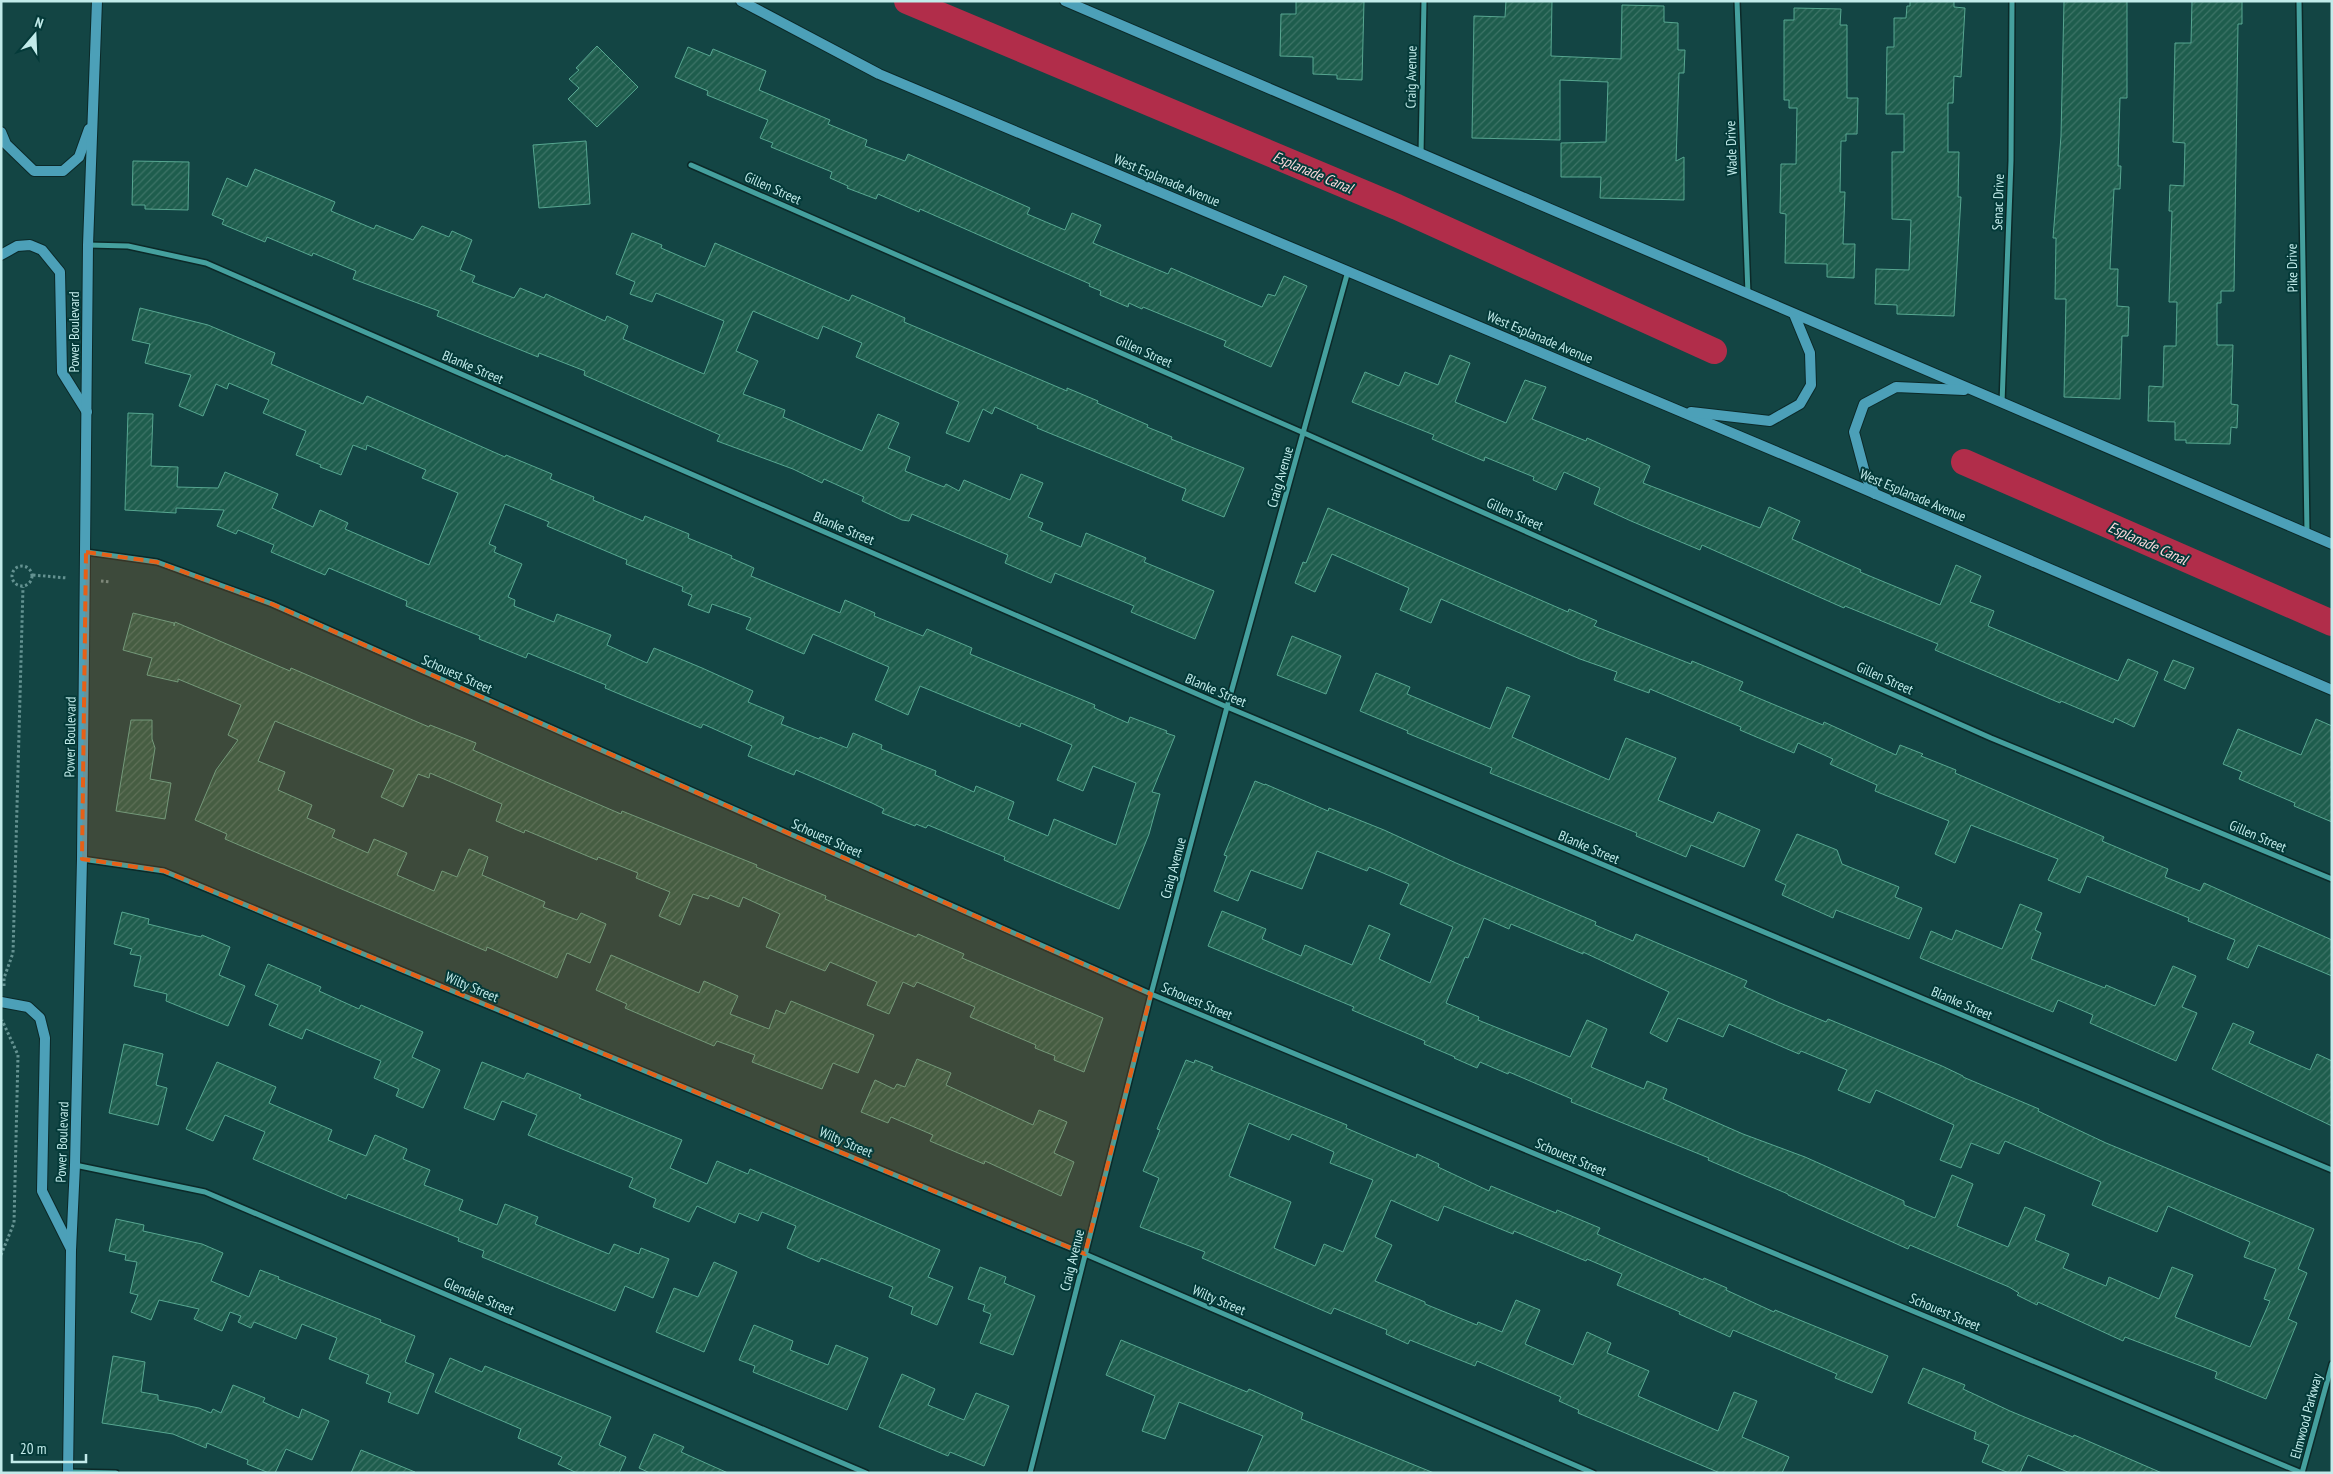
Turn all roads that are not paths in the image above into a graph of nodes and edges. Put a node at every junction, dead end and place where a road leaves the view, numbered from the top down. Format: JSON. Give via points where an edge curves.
{"nodes":[{"id":1,"x":97,"y":1,"type":"edge"},
{"id":2,"x":741,"y":1,"type":"edge"},
{"id":3,"x":1065,"y":1,"type":"edge"},
{"id":4,"x":1424,"y":1,"type":"edge"},
{"id":5,"x":1737,"y":1,"type":"edge"},
{"id":6,"x":2012,"y":1,"type":"edge"},
{"id":7,"x":2299,"y":1,"type":"edge"},
{"id":8,"x":93,"y":118,"type":"junction"},
{"id":9,"x":1,"y":132,"type":"edge"},
{"id":10,"x":1420,"y":154,"type":"junction"},
{"id":11,"x":691,"y":165,"type":"dead end"},
{"id":12,"x":88,"y":245,"type":"junction"},
{"id":13,"x":1,"y":255,"type":"edge"},
{"id":14,"x":1348,"y":271,"type":"junction"},
{"id":15,"x":1748,"y":294,"type":"junction"},
{"id":16,"x":1794,"y":314,"type":"junction"},
{"id":17,"x":1970,"y":390,"type":"junction"},
{"id":18,"x":2002,"y":404,"type":"junction"},
{"id":19,"x":1678,"y":410,"type":"junction"},
{"id":20,"x":87,"y":413,"type":"junction"},
{"id":21,"x":1304,"y":433,"type":"junction"},
{"id":22,"x":1876,"y":494,"type":"junction"},
{"id":23,"x":2307,"y":534,"type":"junction"},
{"id":24,"x":2332,"y":544,"type":"edge"},
{"id":25,"x":86,"y":552,"type":"junction"},
{"id":26,"x":2332,"y":690,"type":"edge"},
{"id":27,"x":1227,"y":707,"type":"junction"},
{"id":28,"x":82,"y":859,"type":"junction"},
{"id":29,"x":2332,"y":879,"type":"edge"},
{"id":30,"x":1151,"y":994,"type":"junction"},
{"id":31,"x":2,"y":1002,"type":"edge"},
{"id":32,"x":75,"y":1164,"type":"junction"},
{"id":33,"x":2332,"y":1170,"type":"edge"},
{"id":34,"x":71,"y":1250,"type":"junction"},
{"id":35,"x":1085,"y":1254,"type":"junction"},
{"id":36,"x":2332,"y":1364,"type":"edge"},
{"id":37,"x":68,"y":1472,"type":"edge"},
{"id":38,"x":116,"y":1473,"type":"edge"},
{"id":39,"x":866,"y":1473,"type":"edge"},
{"id":40,"x":1030,"y":1473,"type":"edge"},
{"id":41,"x":1593,"y":1473,"type":"edge"},
{"id":42,"x":2302,"y":1473,"type":"edge"}],
"edges":[{"from":1,"to":8,"type":"main road","name":"Power Boulevard"},
{"from":2,"to":14,"type":"main road","name":"West Esplanade Avenue","via":[[879,74]]},
{"from":3,"to":10,"type":"main road"},
{"from":4,"to":10,"type":"street","name":"Craig Avenue"},
{"from":5,"to":15,"type":"street","name":"Wade Drive"},
{"from":6,"to":18,"type":"street","name":"Senac Drive","via":[[2011,161]]},
{"from":7,"to":23,"type":"street","name":"Pike Drive"},
{"from":8,"to":9,"type":"main road","via":[[79,157],[63,171],[34,170],[6,144]]},
{"from":8,"to":12,"type":"main road","name":"Power Boulevard"},
{"from":10,"to":15,"type":"main road"},
{"from":11,"to":21,"type":"street","name":"Gillen Street"},
{"from":12,"to":20,"type":"main road","name":"Power Boulevard"},
{"from":12,"to":27,"type":"street","name":"Blanke Street","via":[[128,246],[206,263]]},
{"from":13,"to":20,"type":"main road","via":[[17,246],[30,245],[42,250],[60,272],[62,372]]},
{"from":14,"to":19,"type":"main road","name":"West Esplanade Avenue"},
{"from":14,"to":21,"type":"street","name":"Craig Avenue"},
{"from":15,"to":16,"type":"main road"},
{"from":16,"to":17,"type":"main road"},
{"from":16,"to":19,"type":"main road","via":[[1810,353],[1811,385],[1800,404],[1770,421]]},
{"from":17,"to":18,"type":"main road"},
{"from":17,"to":22,"type":"main road","via":[[1896,387],[1864,404],[1854,432],[1866,477]]},
{"from":18,"to":23,"type":"main road"},
{"from":19,"to":22,"type":"main road","name":"West Esplanade Avenue"},
{"from":20,"to":25,"type":"main road","name":"Power Boulevard"},
{"from":21,"to":27,"type":"street","name":"Craig Avenue"},
{"from":21,"to":29,"type":"street","name":"Gillen Street","via":[[1992,738]]},
{"from":22,"to":26,"type":"main road","name":"West Esplanade Avenue"},
{"from":23,"to":24,"type":"main road"},
{"from":25,"to":28,"type":"main road","name":"Power Boulevard"},
{"from":25,"to":30,"type":"street","name":"Schouest Street","via":[[157,562],[272,604]]},
{"from":27,"to":30,"type":"street","name":"Craig Avenue"},
{"from":27,"to":33,"type":"street","name":"Blanke Street"},
{"from":28,"to":32,"type":"main road","name":"Power Boulevard"},
{"from":28,"to":35,"type":"street","name":"Wilty Street","via":[[164,871]]},
{"from":30,"to":35,"type":"street","name":"Craig Avenue"},
{"from":30,"to":42,"type":"street","name":"Schouest Street"},
{"from":31,"to":34,"type":"main road","via":[[28,1007],[40,1018],[45,1038],[42,1191]]},
{"from":32,"to":34,"type":"main road","name":"Power Boulevard"},
{"from":32,"to":39,"type":"street","name":"Glendale Street","via":[[205,1192]]},
{"from":34,"to":37,"type":"main road","name":"Power Boulevard"},
{"from":35,"to":40,"type":"street","name":"Craig Avenue"},
{"from":35,"to":41,"type":"street","name":"Wilty Street"},
{"from":36,"to":42,"type":"street","name":"Elmwood Parkway"},
{"from":37,"to":38,"type":"street"}]}
